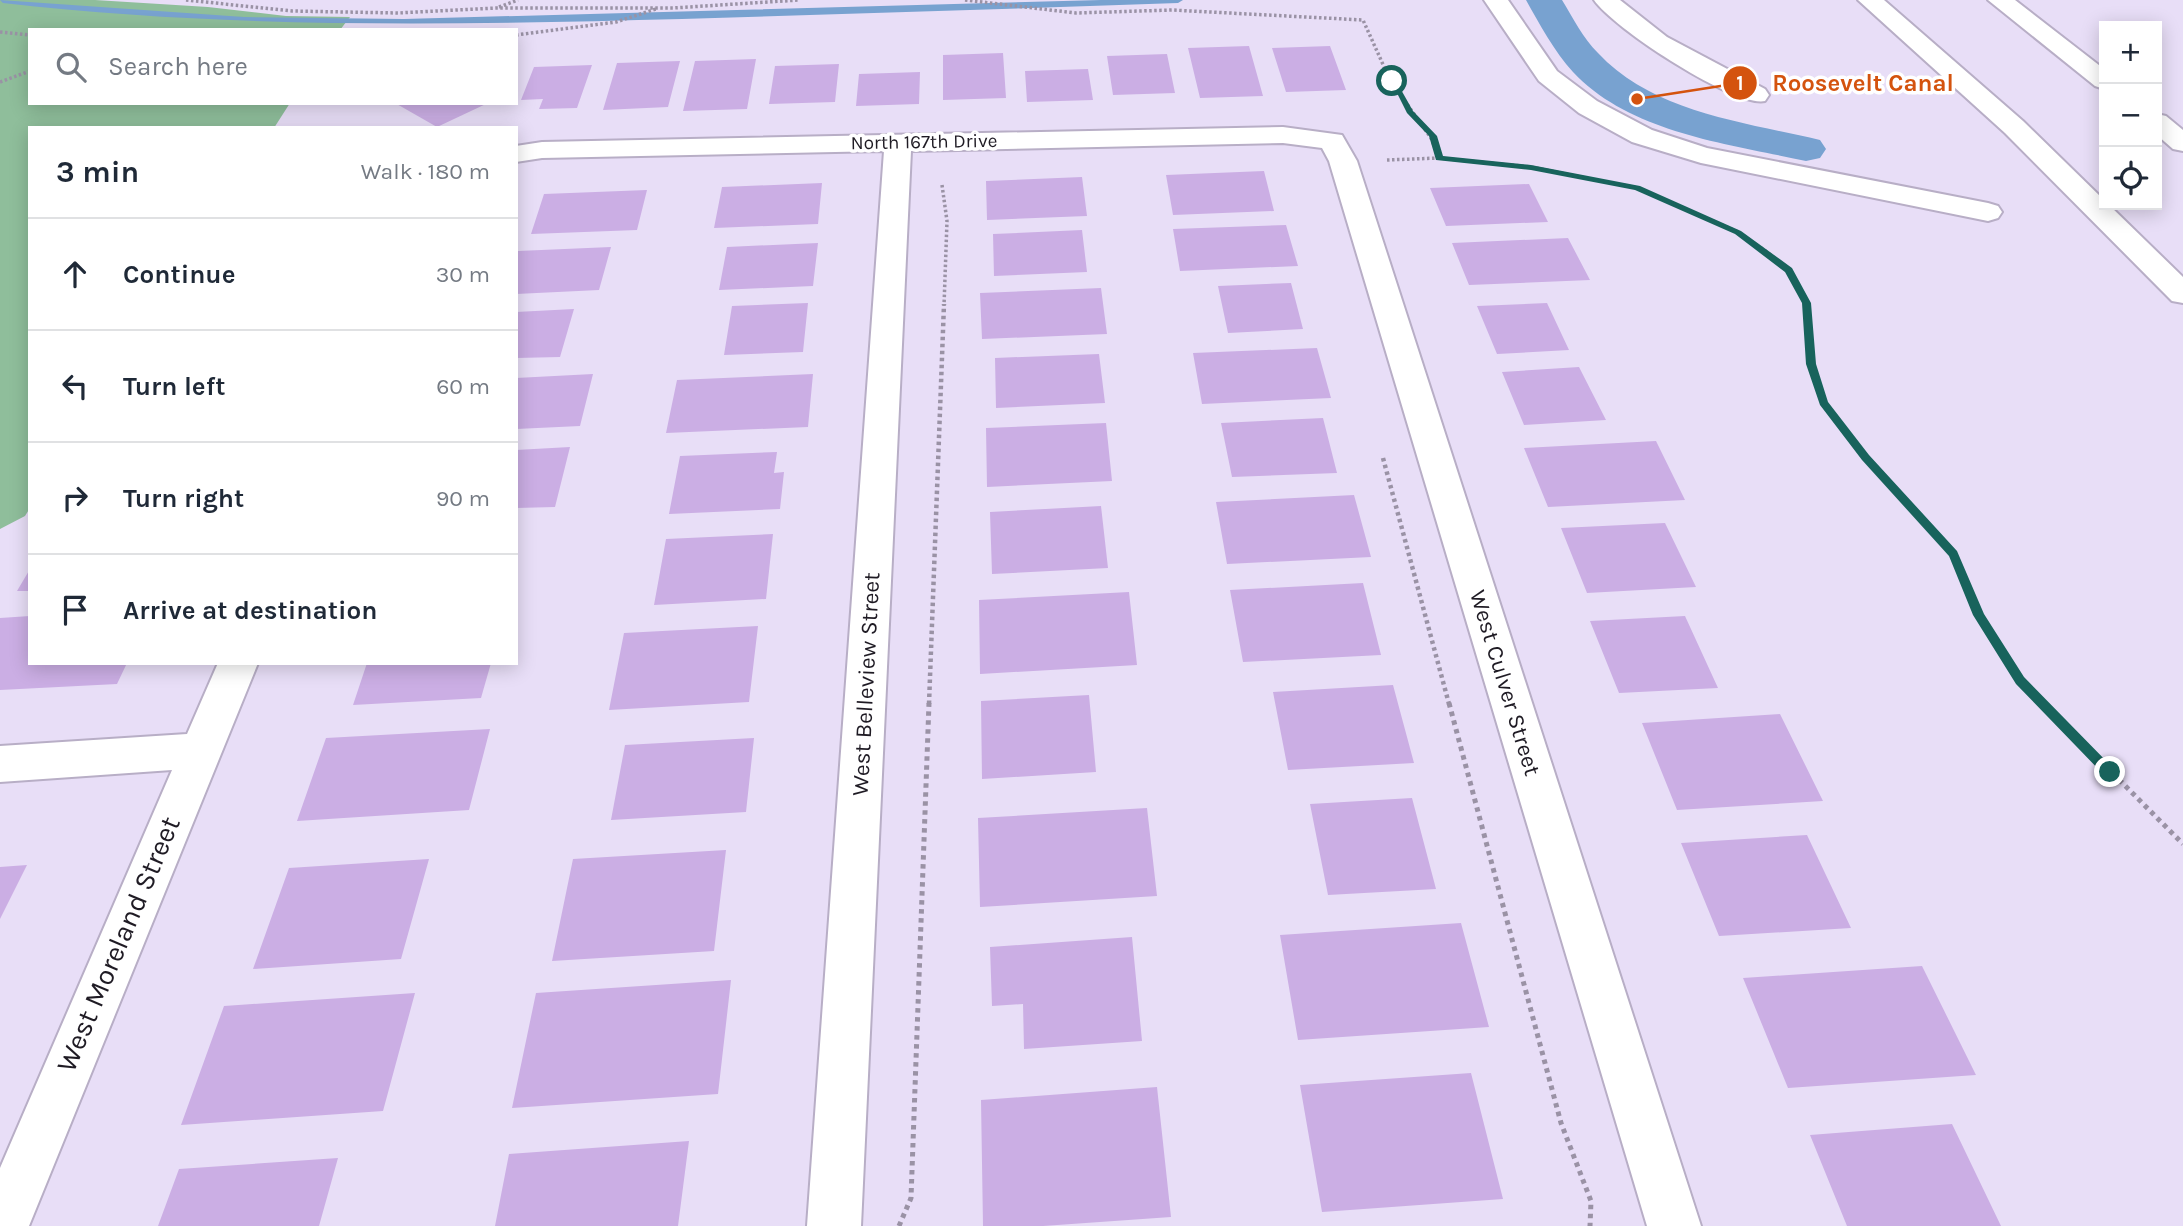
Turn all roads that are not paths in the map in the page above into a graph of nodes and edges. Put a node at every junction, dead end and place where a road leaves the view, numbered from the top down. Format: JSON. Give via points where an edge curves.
{"nodes":[{"id":1,"x":1496,"y":0,"type":"edge"},
{"id":2,"x":1606,"y":0,"type":"edge"},
{"id":3,"x":1870,"y":0,"type":"edge"},
{"id":4,"x":2000,"y":0,"type":"edge"},
{"id":5,"x":2099,"y":77,"type":"edge"},
{"id":6,"x":1756,"y":95,"type":"dead end"},
{"id":7,"x":2162,"y":126,"type":"edge"},
{"id":8,"x":1332,"y":141,"type":"joint"},
{"id":9,"x":898,"y":143,"type":"junction"},
{"id":10,"x":2183,"y":143,"type":"edge"},
{"id":11,"x":518,"y":154,"type":"edge"},
{"id":12,"x":1988,"y":212,"type":"dead end"},
{"id":13,"x":2183,"y":294,"type":"edge"},
{"id":14,"x":237,"y":665,"type":"edge"},
{"id":15,"x":199,"y":751,"type":"junction"},
{"id":16,"x":0,"y":764,"type":"edge"},
{"id":17,"x":2,"y":1226,"type":"edge"},
{"id":18,"x":834,"y":1226,"type":"edge"},
{"id":19,"x":1674,"y":1226,"type":"edge"}],
"edges":[{"from":1,"to":12,"type":"main road","via":[[1548,76],[1588,107],[1642,136],[1701,155]]},
{"from":2,"to":6,"type":"main road","via":[[1625,20],[1686,59]]},
{"from":3,"to":13,"type":"main road","via":[[2072,181]]},
{"from":4,"to":5,"type":"main road"},
{"from":7,"to":10,"type":"main road"},
{"from":8,"to":9,"type":"main road","name":"North 167th Drive","via":[[1283,135]]},
{"from":8,"to":19,"type":"main road","name":"West Culver Street","via":[[1343,161]]},
{"from":9,"to":11,"type":"main road","name":"North 167th Drive"},
{"from":9,"to":18,"type":"main road","name":"West Belleview Street"},
{"from":14,"to":15,"type":"main road","name":"West Moreland Street"},
{"from":15,"to":16,"type":"main road"},
{"from":15,"to":17,"type":"main road","name":"West Moreland Street"}]}
